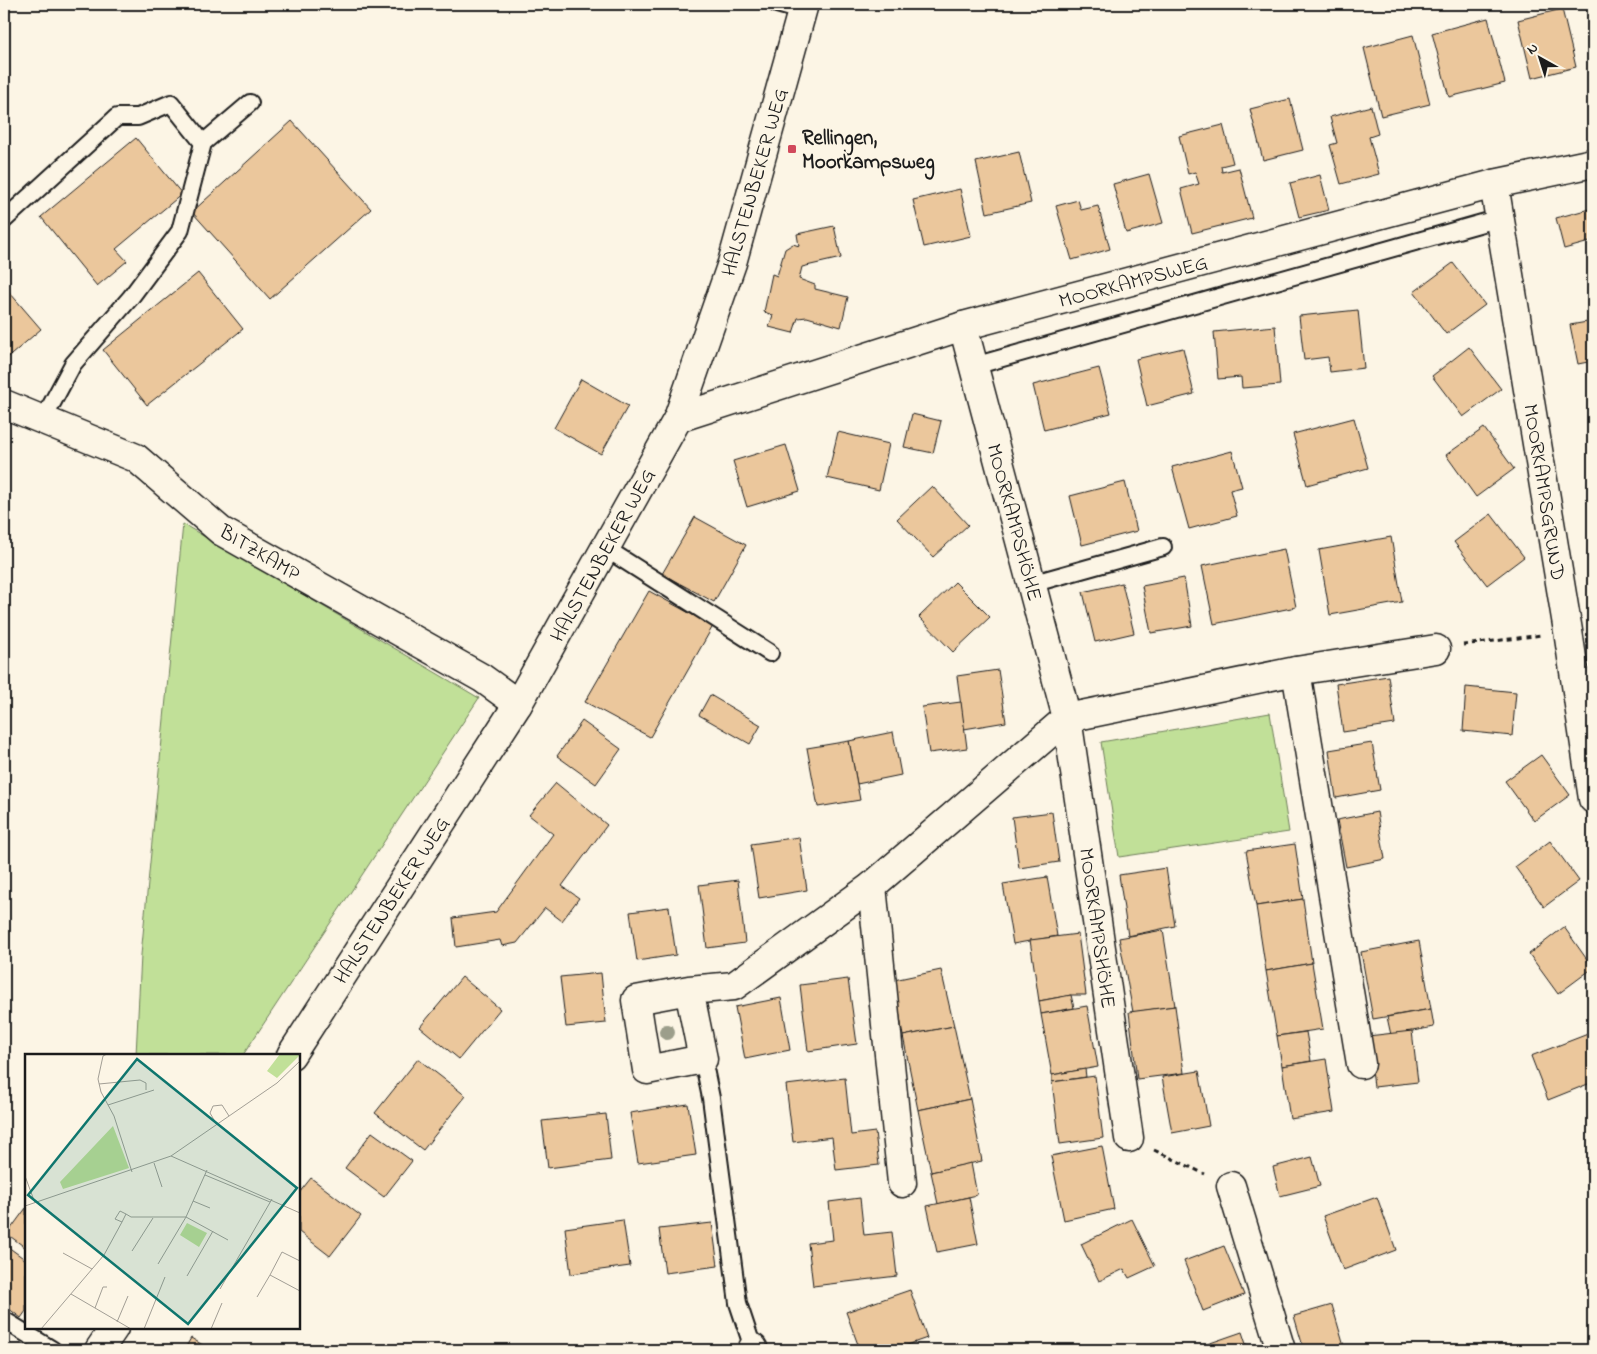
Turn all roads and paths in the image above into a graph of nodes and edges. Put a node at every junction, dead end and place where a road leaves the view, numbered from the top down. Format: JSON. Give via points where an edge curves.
{"nodes":[{"id":1,"x":795,"y":6,"type":"edge"},
{"id":2,"x":250,"y":104,"type":"dead end"},
{"id":3,"x":203,"y":143,"type":"junction"},
{"id":4,"x":1593,"y":163,"type":"edge"},
{"id":5,"x":1494,"y":184,"type":"junction"},
{"id":6,"x":1500,"y":218,"type":"junction"},
{"id":7,"x":4,"y":220,"type":"edge"},
{"id":8,"x":963,"y":326,"type":"junction"},
{"id":9,"x":974,"y":366,"type":"junction"},
{"id":10,"x":4,"y":404,"type":"edge"},
{"id":11,"x":678,"y":418,"type":"junction"},
{"id":12,"x":43,"y":420,"type":"junction"},
{"id":13,"x":1163,"y":547,"type":"dead end"},
{"id":14,"x":605,"y":548,"type":"junction"},
{"id":15,"x":1031,"y":584,"type":"junction"},
{"id":16,"x":1568,"y":632,"type":"junction"},
{"id":17,"x":1436,"y":649,"type":"joint"},
{"id":18,"x":770,"y":653,"type":"dead end"},
{"id":19,"x":1296,"y":671,"type":"junction"},
{"id":20,"x":518,"y":704,"type":"junction"},
{"id":21,"x":1067,"y":718,"type":"junction"},
{"id":22,"x":1593,"y":799,"type":"edge"},
{"id":23,"x":872,"y":886,"type":"junction"},
{"id":24,"x":689,"y":990,"type":"junction"},
{"id":25,"x":292,"y":1054,"type":"edge"},
{"id":26,"x":703,"y":1059,"type":"junction"},
{"id":27,"x":1361,"y":1064,"type":"dead end"},
{"id":28,"x":1129,"y":1138,"type":"joint"},
{"id":29,"x":902,"y":1183,"type":"dead end"},
{"id":30,"x":1231,"y":1186,"type":"joint"},
{"id":31,"x":4,"y":1320,"type":"edge"},
{"id":32,"x":113,"y":1329,"type":"edge"},
{"id":33,"x":753,"y":1349,"type":"edge"},
{"id":34,"x":53,"y":1350,"type":"edge"},
{"id":35,"x":99,"y":1350,"type":"edge"},
{"id":36,"x":1281,"y":1350,"type":"edge"}],
"edges":[{"from":1,"to":11,"type":"street","name":"HALSTENBEKER WEG","via":[[732,263]]},
{"from":2,"to":3,"type":"lane"},
{"from":3,"to":7,"type":"lane","via":[[171,103],[138,117],[117,117]]},
{"from":3,"to":12,"type":"lane","via":[[180,231],[131,297],[73,364]]},
{"from":4,"to":5,"type":"street","name":"MOORKAMPSWEG"},
{"from":5,"to":6,"type":"street","name":"MOORKAMPSGRUND"},
{"from":5,"to":8,"type":"street","name":"MOORKAMPSWEG"},
{"from":6,"to":9,"type":"lane"},
{"from":6,"to":16,"type":"street","name":"MOORKAMPSGRUND"},
{"from":8,"to":9,"type":"street","name":"MOORKAMPSHÖHE"},
{"from":8,"to":11,"type":"street","name":"MOORKAMPSWEG"},
{"from":9,"to":15,"type":"street","name":"MOORKAMPSHÖHE"},
{"from":10,"to":12,"type":"street","name":"BITZKAMP"},
{"from":11,"to":14,"type":"street","name":"HALSTENBEKER WEG"},
{"from":12,"to":20,"type":"street","name":"BITZKAMP","via":[[136,458],[221,531],[482,678]]},
{"from":13,"to":15,"type":"lane"},
{"from":14,"to":18,"type":"lane"},
{"from":14,"to":20,"type":"street","name":"HALSTENBEKER WEG"},
{"from":15,"to":21,"type":"street","name":"MOORKAMPSHÖHE"},
{"from":16,"to":17,"type":"path"},
{"from":16,"to":22,"type":"street","name":"MOORKAMPSGRUND"},
{"from":17,"to":19,"type":"street"},
{"from":19,"to":21,"type":"street"},
{"from":19,"to":27,"type":"street"},
{"from":20,"to":25,"type":"street","name":"HALSTENBEKER WEG"},
{"from":21,"to":23,"type":"street"},
{"from":21,"to":28,"type":"street","name":"MOORKAMPSHÖHE"},
{"from":23,"to":24,"type":"street","via":[[734,986]]},
{"from":23,"to":29,"type":"street"},
{"from":24,"to":26,"type":"street"},
{"from":24,"to":26,"type":"street","via":[[636,1000],[646,1070]]},
{"from":26,"to":33,"type":"lane","via":[[738,1303]]},
{"from":28,"to":30,"type":"path"},
{"from":30,"to":36,"type":"street"},
{"from":31,"to":34,"type":"lane"},
{"from":32,"to":35,"type":"street"}]}
